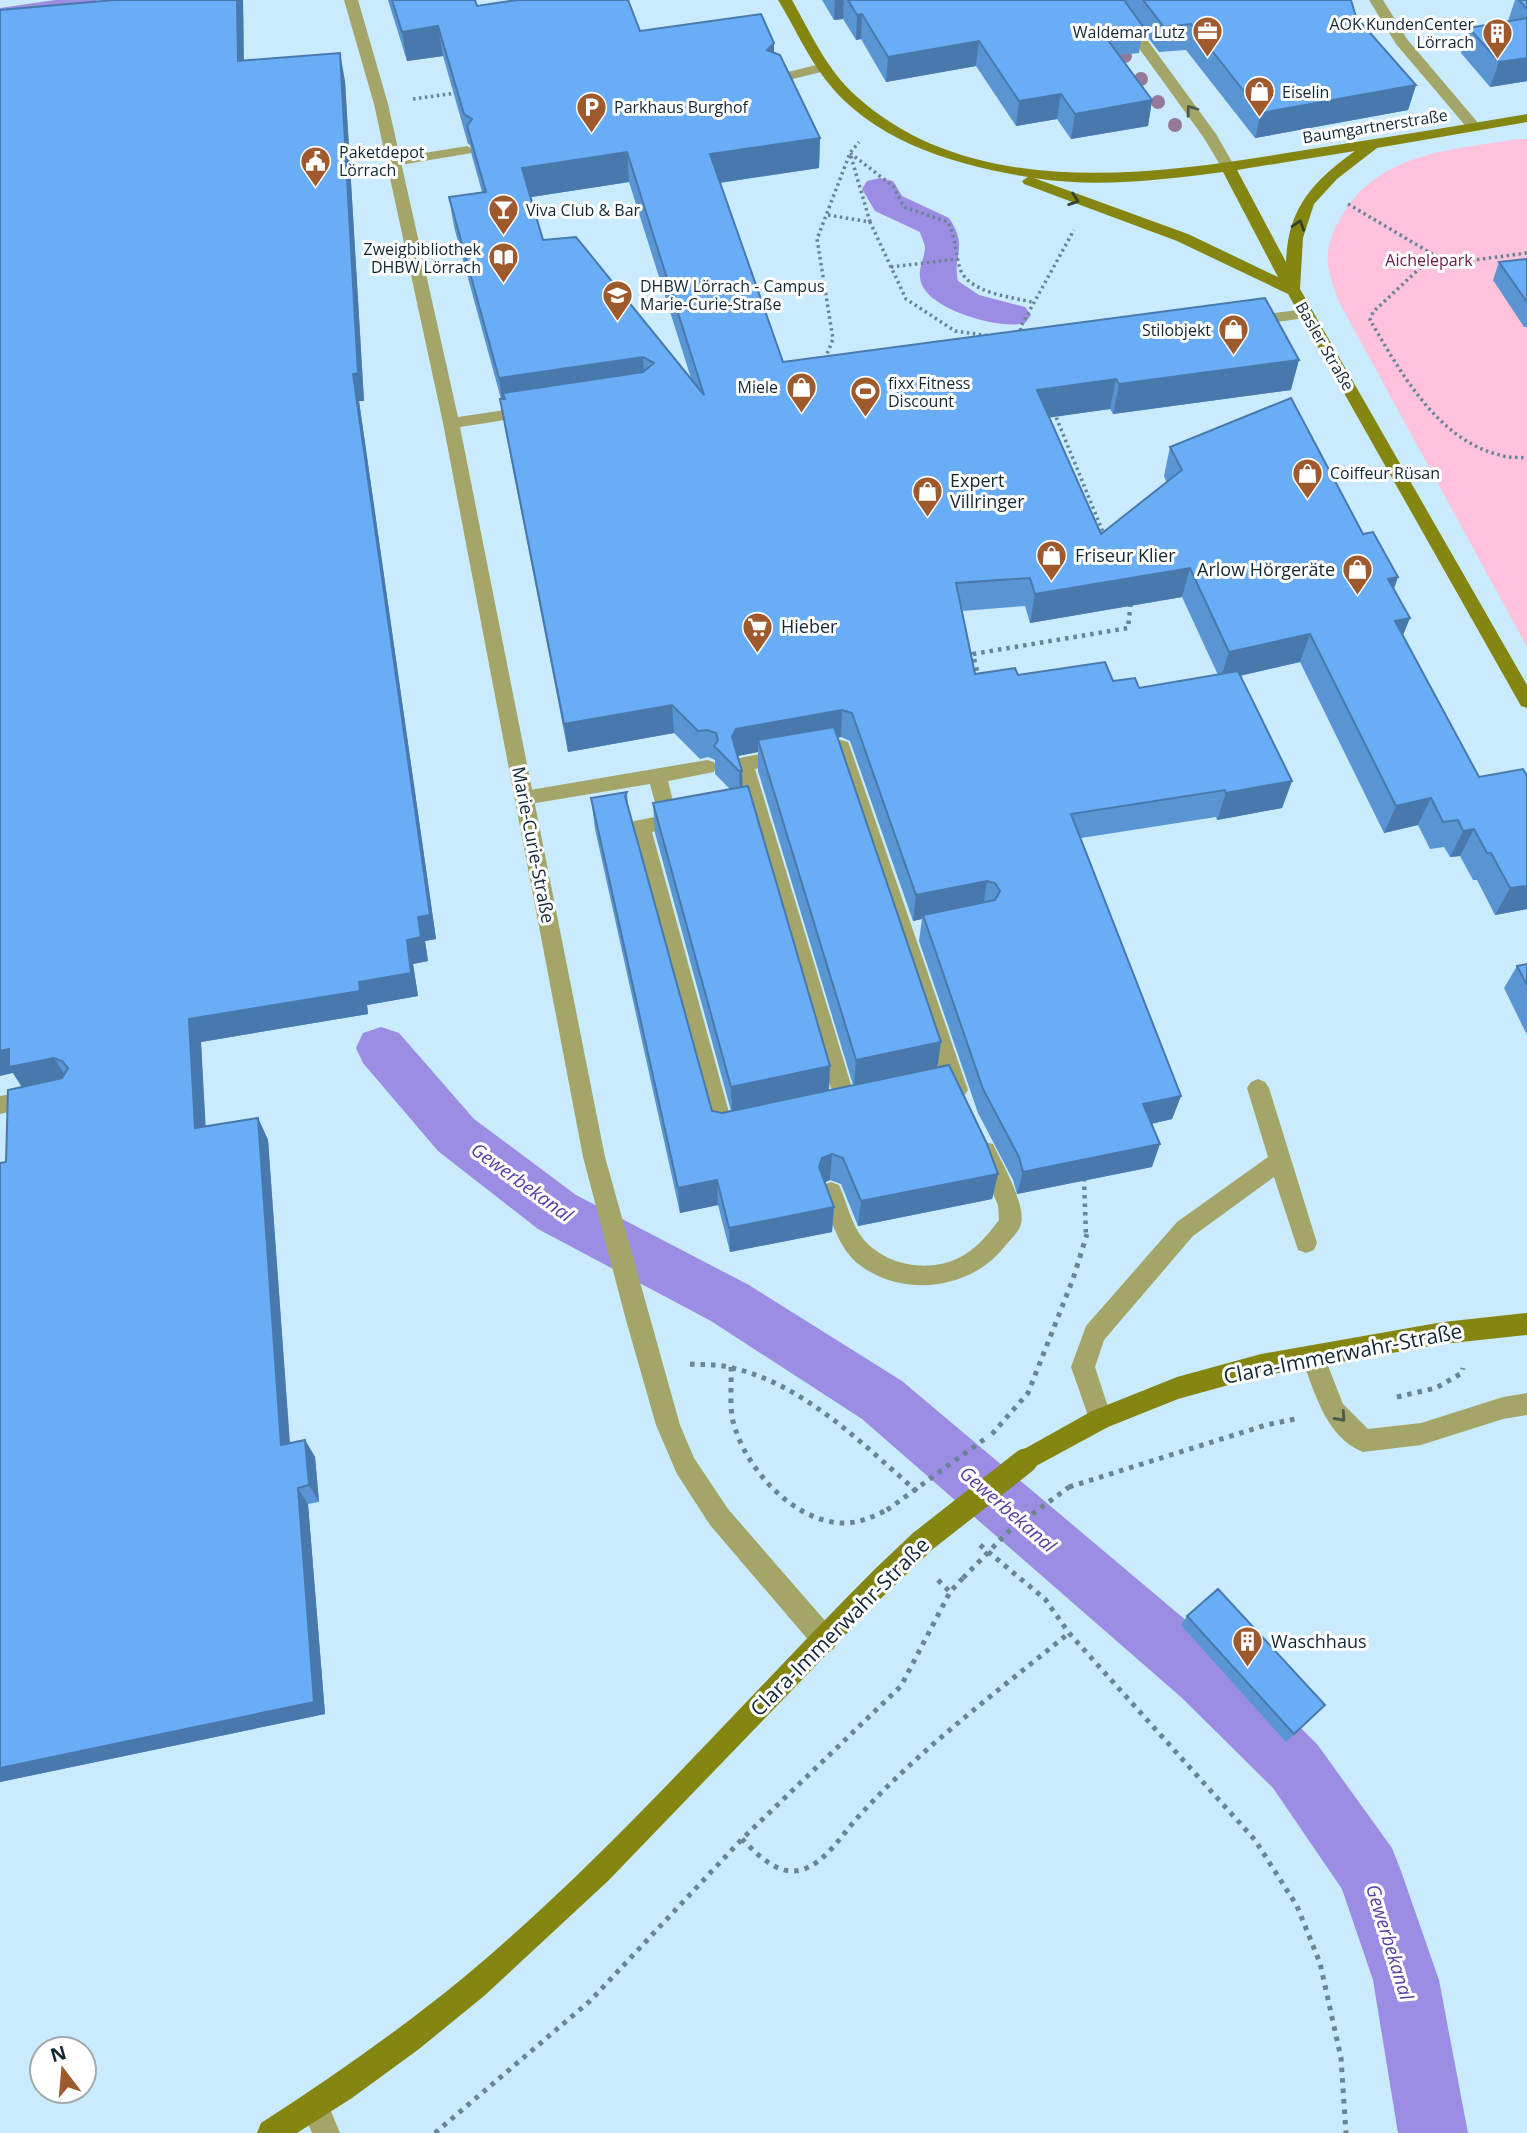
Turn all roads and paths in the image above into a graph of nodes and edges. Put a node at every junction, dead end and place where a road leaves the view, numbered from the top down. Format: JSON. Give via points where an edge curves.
{"nodes":[{"id":1,"x":351,"y":0,"type":"edge"},
{"id":2,"x":785,"y":0,"type":"edge"},
{"id":3,"x":1111,"y":0,"type":"edge"},
{"id":4,"x":1376,"y":0,"type":"edge"},
{"id":5,"x":824,"y":67,"type":"junction"},
{"id":6,"x":777,"y":79,"type":"edge"},
{"id":7,"x":458,"y":93,"type":"edge"},
{"id":8,"x":430,"y":96,"type":"dead end"},
{"id":9,"x":1527,"y":118,"type":"edge"},
{"id":10,"x":876,"y":119,"type":"junction"},
{"id":11,"x":1474,"y":127,"type":"junction"},
{"id":12,"x":1375,"y":144,"type":"junction"},
{"id":13,"x":467,"y":150,"type":"edge"},
{"id":14,"x":850,"y":153,"type":"junction"},
{"id":15,"x":394,"y":162,"type":"junction"},
{"id":16,"x":1228,"y":167,"type":"junction"},
{"id":17,"x":1012,"y":172,"type":"junction"},
{"id":18,"x":1316,"y":191,"type":"junction"},
{"id":19,"x":1087,"y":205,"type":"junction"},
{"id":20,"x":828,"y":215,"type":"junction"},
{"id":21,"x":870,"y":222,"type":"junction"},
{"id":22,"x":1527,"y":253,"type":"edge"},
{"id":23,"x":1434,"y":255,"type":"junction"},
{"id":24,"x":958,"y":259,"type":"junction"},
{"id":25,"x":891,"y":267,"type":"junction"},
{"id":26,"x":1294,"y":292,"type":"junction"},
{"id":27,"x":1032,"y":302,"type":"junction"},
{"id":28,"x":1306,"y":314,"type":"junction"},
{"id":29,"x":1237,"y":323,"type":"edge"},
{"id":30,"x":991,"y":336,"type":"edge"},
{"id":31,"x":1014,"y":340,"type":"edge"},
{"id":32,"x":821,"y":370,"type":"edge"},
{"id":33,"x":1049,"y":400,"type":"edge"},
{"id":34,"x":554,"y":407,"type":"edge"},
{"id":35,"x":451,"y":423,"type":"junction"},
{"id":36,"x":1525,"y":458,"type":"edge"},
{"id":37,"x":1527,"y":467,"type":"edge"},
{"id":38,"x":1106,"y":539,"type":"edge"},
{"id":39,"x":1127,"y":590,"type":"edge"},
{"id":40,"x":979,"y":681,"type":"edge"},
{"id":41,"x":1527,"y":701,"type":"edge"},
{"id":42,"x":707,"y":767,"type":"edge"},
{"id":43,"x":656,"y":775,"type":"junction"},
{"id":44,"x":524,"y":798,"type":"junction"},
{"id":45,"x":664,"y":805,"type":"edge"},
{"id":46,"x":757,"y":805,"type":"junction"},
{"id":47,"x":731,"y":810,"type":"edge"},
{"id":48,"x":705,"y":814,"type":"edge"},
{"id":49,"x":953,"y":1078,"type":"junction"},
{"id":50,"x":926,"y":1084,"type":"edge"},
{"id":51,"x":1258,"y":1088,"type":"dead end"},
{"id":52,"x":55,"y":1095,"type":"edge"},
{"id":53,"x":962,"y":1104,"type":"edge"},
{"id":54,"x":0,"y":1105,"type":"edge"},
{"id":55,"x":808,"y":1109,"type":"edge"},
{"id":56,"x":747,"y":1122,"type":"edge"},
{"id":57,"x":977,"y":1137,"type":"edge"},
{"id":58,"x":1280,"y":1161,"type":"junction"},
{"id":59,"x":1083,"y":1172,"type":"edge"},
{"id":60,"x":831,"y":1192,"type":"edge"},
{"id":61,"x":1306,"y":1243,"type":"dead end"},
{"id":62,"x":1524,"y":1322,"type":"edge"},
{"id":63,"x":1313,"y":1356,"type":"junction"},
{"id":64,"x":650,"y":1361,"type":"junction"},
{"id":65,"x":731,"y":1367,"type":"junction"},
{"id":66,"x":1462,"y":1373,"type":"dead end"},
{"id":67,"x":1527,"y":1404,"type":"edge"},
{"id":68,"x":1334,"y":1411,"type":"junction"},
{"id":69,"x":1100,"y":1419,"type":"junction"},
{"id":70,"x":930,"y":1502,"type":"dead end"},
{"id":71,"x":972,"y":1538,"type":"dead end"},
{"id":72,"x":1069,"y":1633,"type":"junction"},
{"id":73,"x":825,"y":1640,"type":"junction"},
{"id":74,"x":743,"y":1839,"type":"junction"},
{"id":75,"x":321,"y":2120,"type":"edge"},
{"id":76,"x":271,"y":2133,"type":"edge"},
{"id":77,"x":435,"y":2133,"type":"edge"},
{"id":78,"x":1346,"y":2133,"type":"edge"}],
"edges":[{"from":1,"to":15,"type":"street","name":"Marie-Curie-Straße"},
{"from":2,"to":5,"type":"street"},
{"from":16,"to":3,"type":"street","name":"Basler Straße","one_way":true},
{"from":4,"to":11,"type":"street","via":[[1401,41]]},
{"from":5,"to":6,"type":"street"},
{"from":5,"to":10,"type":"street","via":[[838,86]]},
{"from":7,"to":8,"type":"path"},
{"from":9,"to":11,"type":"street","name":"Baumgartnerstraße"},
{"from":10,"to":14,"type":"path"},
{"from":10,"to":17,"type":"street","via":[[930,147]]},
{"from":11,"to":12,"type":"street","name":"Baumgartnerstraße"},
{"from":12,"to":16,"type":"street","name":"Baumgartnerstraße"},
{"from":12,"to":18,"type":"street"},
{"from":13,"to":15,"type":"street"},
{"from":14,"to":20,"type":"path"},
{"from":14,"to":21,"type":"path"},
{"from":14,"to":24,"type":"path","via":[[893,186],[904,207],[948,222],[956,238]]},
{"from":15,"to":35,"type":"street","name":"Marie-Curie-Straße"},
{"from":16,"to":17,"type":"street","name":"Baumgartnerstraße","via":[[1113,180]]},
{"from":16,"to":26,"type":"street","name":"Basler Straße"},
{"from":17,"to":19,"type":"street","one_way":true},
{"from":18,"to":23,"type":"path","via":[[1391,227]]},
{"from":26,"to":18,"type":"street","one_way":true,"via":[[1298,221]]},
{"from":19,"to":26,"type":"street","via":[[1196,243]]},
{"from":19,"to":27,"type":"path"},
{"from":20,"to":21,"type":"path"},
{"from":20,"to":32,"type":"path","via":[[817,239],[833,339]]},
{"from":21,"to":25,"type":"path"},
{"from":22,"to":23,"type":"path","via":[[1459,262]]},
{"from":23,"to":36,"type":"path","via":[[1370,320],[1404,379],[1445,425],[1494,453]]},
{"from":24,"to":25,"type":"path"},
{"from":24,"to":27,"type":"path","via":[[969,281]]},
{"from":25,"to":30,"type":"path","via":[[906,299],[955,331]]},
{"from":26,"to":28,"type":"street","name":"Basler Straße"},
{"from":27,"to":31,"type":"path","via":[[1020,327],[1026,342]]},
{"from":28,"to":29,"type":"street"},
{"from":28,"to":41,"type":"street","name":"Basler Straße"},
{"from":33,"to":38,"type":"path"},
{"from":34,"to":35,"type":"street"},
{"from":35,"to":44,"type":"street","name":"Marie-Curie-Straße"},
{"from":36,"to":37,"type":"path"},
{"from":39,"to":40,"type":"path","via":[[1132,603],[1128,628],[973,653]]},
{"from":42,"to":43,"type":"street"},
{"from":43,"to":44,"type":"street"},
{"from":43,"to":45,"type":"street"},
{"from":44,"to":64,"type":"street","name":"Marie-Curie-Straße","via":[[594,1157]]},
{"from":46,"to":47,"type":"street"},
{"from":46,"to":49,"type":"street","via":[[744,764],[841,747],[910,931]]},
{"from":46,"to":55,"type":"street","via":[[852,1099]]},
{"from":48,"to":56,"type":"street","via":[[641,826],[722,1128]]},
{"from":49,"to":50,"type":"street"},
{"from":49,"to":53,"type":"street"},
{"from":51,"to":58,"type":"street"},
{"from":52,"to":54,"type":"street"},
{"from":57,"to":60,"type":"street","via":[[1009,1205],[1010,1223],[986,1253],[960,1269],[903,1275],[879,1267],[855,1245]]},
{"from":58,"to":61,"type":"street"},
{"from":58,"to":69,"type":"street","via":[[1185,1229],[1094,1334],[1083,1367]]},
{"from":59,"to":65,"type":"path","bridge":true,"via":[[1087,1233],[1028,1392],[992,1434],[874,1520],[841,1523],[814,1518],[780,1496],[753,1465],[735,1430]]},
{"from":62,"to":63,"type":"street","name":"Clara-Immerwahr-Straße"},
{"from":63,"to":68,"type":"street"},
{"from":63,"to":69,"type":"street","name":"Clara-Immerwahr-Straße","via":[[1177,1388]]},
{"from":64,"to":65,"type":"path"},
{"from":64,"to":73,"type":"street","name":"Marie-Curie-Straße","via":[[685,1466],[719,1517]]},
{"from":65,"to":70,"type":"path","via":[[773,1382],[828,1418]]},
{"from":66,"to":68,"type":"path","via":[[1436,1388]]},
{"from":68,"to":67,"type":"street","one_way":true,"via":[[1363,1441],[1421,1434]]},
{"from":68,"to":74,"type":"path","bridge":true,"via":[[1266,1425],[1069,1487],[1008,1532],[950,1592],[901,1686]]},
{"from":69,"to":73,"type":"street","name":"Clara-Immerwahr-Straße","bridge":true,"via":[[1025,1461],[923,1541]]},
{"from":71,"to":72,"type":"path","via":[[1045,1600]]},
{"from":72,"to":74,"type":"path","via":[[883,1789],[821,1858],[801,1870],[782,1871]]},
{"from":72,"to":78,"type":"path","via":[[1255,1840],[1297,1906],[1320,1963],[1341,2058]]},
{"from":73,"to":75,"type":"street","name":"Clara-Immerwahr-Straße","via":[[664,1806],[488,1974]]},
{"from":74,"to":77,"type":"path","via":[[590,2001]]},
{"from":75,"to":76,"type":"street","name":"Clara-Immerwahr-Straße"}]}
